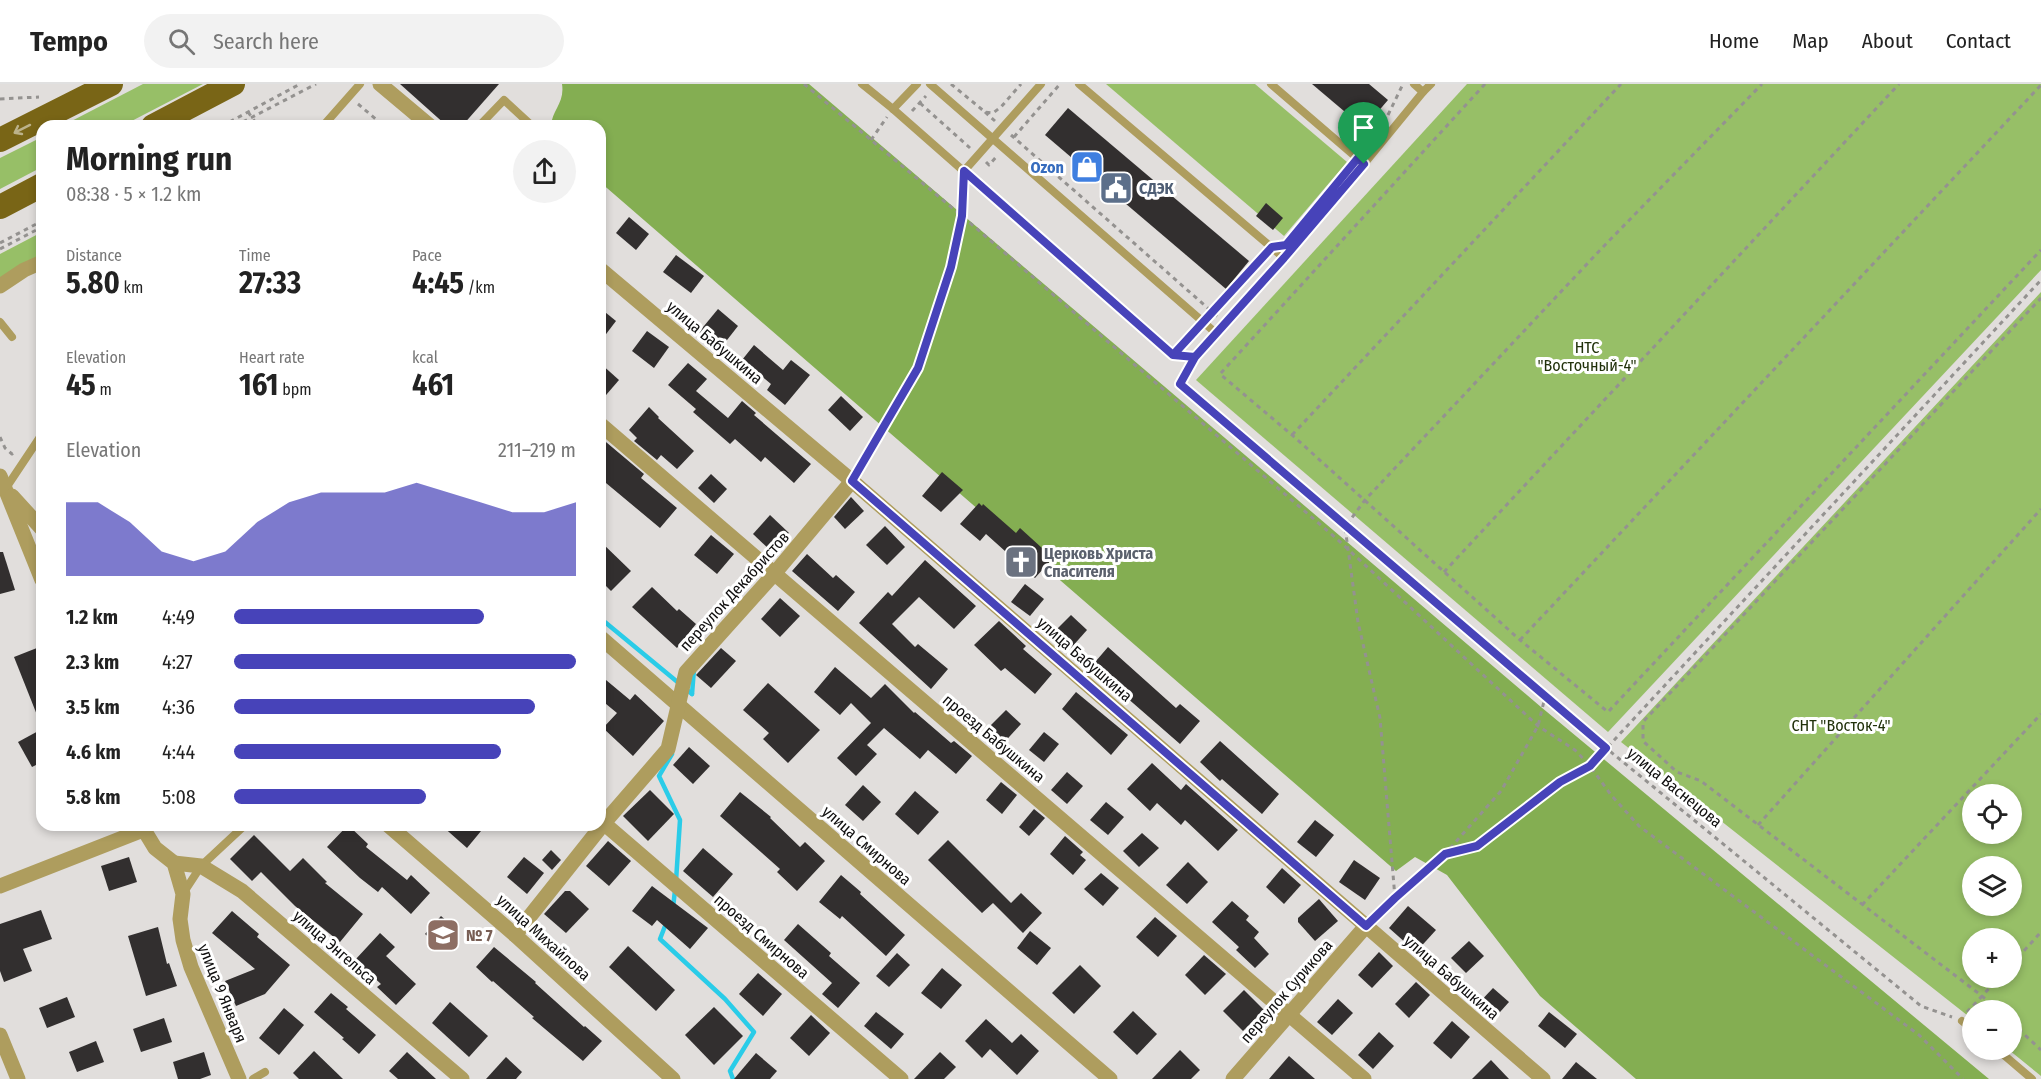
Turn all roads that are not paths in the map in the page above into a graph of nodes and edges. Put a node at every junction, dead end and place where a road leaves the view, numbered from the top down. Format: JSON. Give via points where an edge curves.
{"nodes":[{"id":1,"x":111,"y":84,"type":"edge"},
{"id":2,"x":233,"y":84,"type":"edge"},
{"id":3,"x":360,"y":84,"type":"edge"},
{"id":4,"x":380,"y":84,"type":"edge"},
{"id":5,"x":862,"y":84,"type":"edge"},
{"id":6,"x":917,"y":84,"type":"edge"},
{"id":7,"x":1041,"y":84,"type":"edge"},
{"id":8,"x":1079,"y":84,"type":"edge"},
{"id":9,"x":1271,"y":84,"type":"edge"},
{"id":10,"x":1414,"y":84,"type":"edge"},
{"id":11,"x":1431,"y":84,"type":"edge"},
{"id":12,"x":932,"y":86,"type":"edge"},
{"id":13,"x":1423,"y":92,"type":"junction"},
{"id":14,"x":893,"y":108,"type":"junction"},
{"id":15,"x":40,"y":120,"type":"edge"},
{"id":16,"x":164,"y":120,"type":"edge"},
{"id":17,"x":328,"y":120,"type":"edge"},
{"id":18,"x":423,"y":120,"type":"edge"},
{"id":19,"x":485,"y":120,"type":"edge"},
{"id":20,"x":526,"y":120,"type":"edge"},
{"id":21,"x":36,"y":122,"type":"edge"},
{"id":22,"x":993,"y":139,"type":"junction"},
{"id":23,"x":0,"y":140,"type":"edge"},
{"id":24,"x":1364,"y":164,"type":"junction"},
{"id":25,"x":964,"y":171,"type":"junction"},
{"id":26,"x":36,"y":187,"type":"edge"},
{"id":27,"x":0,"y":207,"type":"edge"},
{"id":28,"x":1284,"y":258,"type":"junction"},
{"id":29,"x":36,"y":265,"type":"edge"},
{"id":30,"x":606,"y":274,"type":"edge"},
{"id":31,"x":0,"y":286,"type":"edge"},
{"id":32,"x":0,"y":323,"type":"edge"},
{"id":33,"x":1217,"y":334,"type":"junction"},
{"id":34,"x":12,"y":336,"type":"dead end"},
{"id":35,"x":606,"y":429,"type":"edge"},
{"id":36,"x":36,"y":441,"type":"edge"},
{"id":37,"x":852,"y":481,"type":"junction"},
{"id":38,"x":3,"y":482,"type":"edge"},
{"id":39,"x":36,"y":522,"type":"edge"},
{"id":40,"x":36,"y":565,"type":"edge"},
{"id":41,"x":774,"y":574,"type":"junction"},
{"id":42,"x":606,"y":642,"type":"edge"},
{"id":43,"x":678,"y":705,"type":"junction"},
{"id":44,"x":606,"y":817,"type":"edge"},
{"id":45,"x":606,"y":824,"type":"edge"},
{"id":46,"x":135,"y":831,"type":"edge"},
{"id":47,"x":144,"y":831,"type":"edge"},
{"id":48,"x":239,"y":831,"type":"edge"},
{"id":49,"x":394,"y":831,"type":"edge"},
{"id":50,"x":594,"y":831,"type":"edge"},
{"id":51,"x":174,"y":863,"type":"junction"},
{"id":52,"x":201,"y":866,"type":"junction"},
{"id":53,"x":0,"y":886,"type":"edge"},
{"id":54,"x":183,"y":894,"type":"junction"},
{"id":55,"x":1366,"y":926,"type":"junction"},
{"id":56,"x":515,"y":934,"type":"junction"},
{"id":57,"x":1290,"y":1013,"type":"junction"},
{"id":58,"x":0,"y":1035,"type":"edge"},
{"id":59,"x":2010,"y":1060,"type":"edge"},
{"id":60,"x":264,"y":1072,"type":"dead end"},
{"id":61,"x":18,"y":1079,"type":"edge"},
{"id":62,"x":238,"y":1079,"type":"edge"},
{"id":63,"x":253,"y":1079,"type":"edge"},
{"id":64,"x":462,"y":1079,"type":"edge"},
{"id":65,"x":673,"y":1079,"type":"edge"},
{"id":66,"x":901,"y":1079,"type":"edge"},
{"id":67,"x":1110,"y":1079,"type":"edge"},
{"id":68,"x":1233,"y":1079,"type":"edge"},
{"id":69,"x":1364,"y":1079,"type":"edge"},
{"id":70,"x":1543,"y":1079,"type":"edge"},
{"id":71,"x":2032,"y":1079,"type":"edge"}],
"edges":[{"from":1,"to":15,"type":"main road","one_way":true},
{"from":2,"to":16,"type":"main road"},
{"from":3,"to":17,"type":"lane"},
{"from":4,"to":18,"type":"street"},
{"from":5,"to":14,"type":"lane"},
{"from":6,"to":14,"type":"lane"},
{"from":7,"to":22,"type":"lane"},
{"from":8,"to":28,"type":"lane"},
{"from":9,"to":24,"type":"lane"},
{"from":10,"to":13,"type":"lane"},
{"from":11,"to":13,"type":"lane"},
{"from":12,"to":22,"type":"lane"},
{"from":13,"to":24,"type":"lane"},
{"from":14,"to":25,"type":"lane"},
{"from":19,"to":20,"type":"lane","via":[[504,100]]},
{"from":21,"to":23,"type":"main road","one_way":true},
{"from":22,"to":25,"type":"lane"},
{"from":22,"to":33,"type":"lane"},
{"from":24,"to":28,"type":"lane"},
{"from":25,"to":33,"type":"lane","via":[[1173,355],[1195,357]]},
{"from":26,"to":27,"type":"main road"},
{"from":28,"to":33,"type":"lane"},
{"from":29,"to":31,"type":"street"},
{"from":30,"to":37,"type":"street","name":"улица Бабушкина"},
{"from":32,"to":34,"type":"lane"},
{"from":35,"to":41,"type":"street","name":"проезд Бабушкина"},
{"from":36,"to":38,"type":"lane"},
{"from":37,"to":41,"type":"street","name":"переулок Декабристов"},
{"from":37,"to":55,"type":"street","name":"улица Бабушкина"},
{"from":38,"to":39,"type":"street"},
{"from":38,"to":40,"type":"street"},
{"from":41,"to":43,"type":"street","name":"переулок Декабристов","via":[[686,672]]},
{"from":41,"to":57,"type":"street","name":"проезд Бабушкина"},
{"from":42,"to":43,"type":"street","name":"улица Смирнова"},
{"from":43,"to":44,"type":"street","name":"переулок Декабристов","via":[[668,749]]},
{"from":43,"to":67,"type":"street","name":"улица Смирнова"},
{"from":45,"to":66,"type":"street","name":"проезд Смирнова"},
{"from":46,"to":53,"type":"street"},
{"from":47,"to":51,"type":"street","via":[[154,848]]},
{"from":48,"to":52,"type":"lane"},
{"from":49,"to":56,"type":"street","name":"улица Михайлова"},
{"from":50,"to":56,"type":"street","name":"переулок Декабристов"},
{"from":51,"to":52,"type":"street","name":"улица Энгельса"},
{"from":51,"to":54,"type":"street","name":"улица 9 Января"},
{"from":52,"to":54,"type":"lane"},
{"from":52,"to":64,"type":"street","name":"улица Энгельса","via":[[242,891]]},
{"from":54,"to":62,"type":"street","name":"улица 9 Января","via":[[180,919],[191,967]]},
{"from":55,"to":57,"type":"street","name":"переулок Сурикова"},
{"from":55,"to":70,"type":"street","name":"улица Бабушкина"},
{"from":56,"to":65,"type":"street","name":"улица Михайлова"},
{"from":57,"to":68,"type":"street","name":"переулок Сурикова"},
{"from":57,"to":69,"type":"street","name":"проезд Бабушкина"},
{"from":58,"to":61,"type":"street"},
{"from":59,"to":71,"type":"lane"},
{"from":60,"to":63,"type":"lane"}]}
